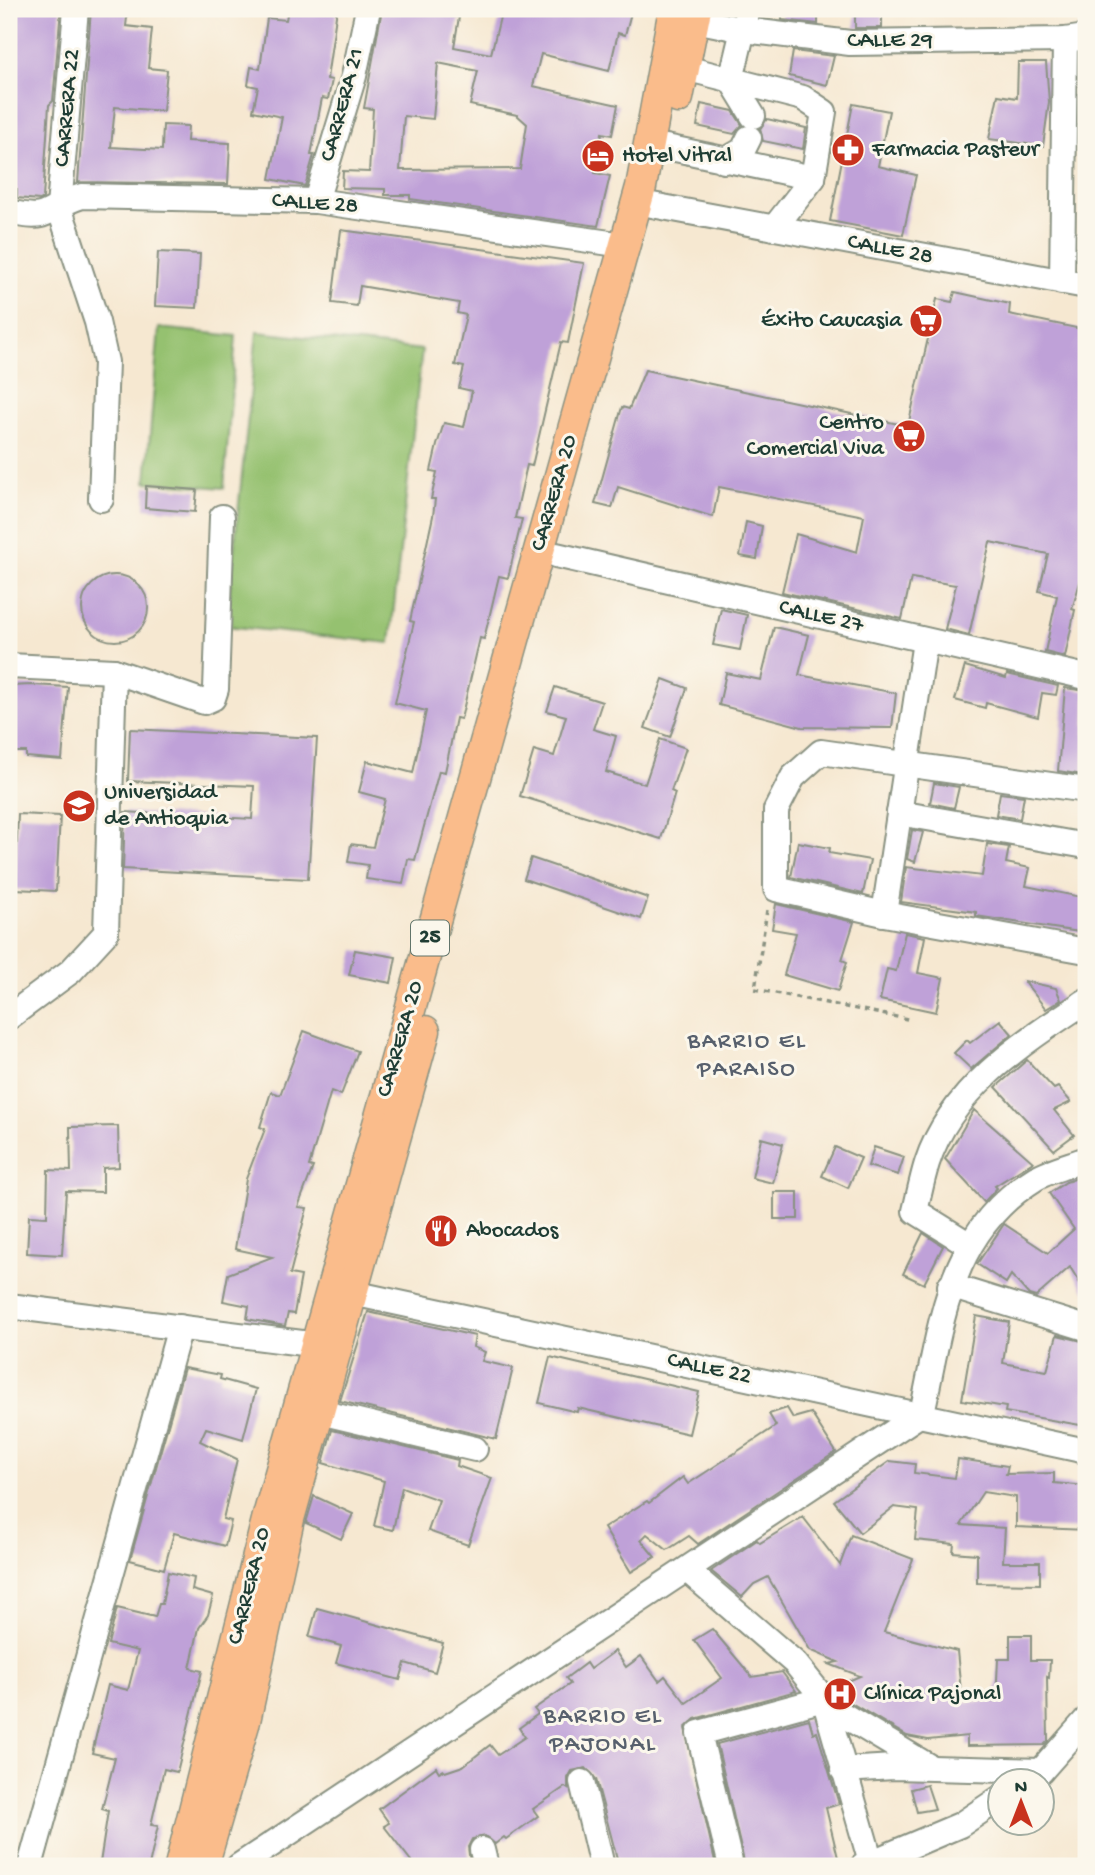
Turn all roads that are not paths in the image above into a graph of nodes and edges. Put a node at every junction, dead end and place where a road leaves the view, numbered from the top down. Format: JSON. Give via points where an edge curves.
{"nodes":[{"id":1,"x":76,"y":9,"type":"edge"},
{"id":2,"x":368,"y":9,"type":"edge"},
{"id":3,"x":688,"y":13,"type":"edge"},
{"id":4,"x":746,"y":20,"type":"edge"},
{"id":5,"x":1075,"y":38,"type":"edge"},
{"id":6,"x":684,"y":68,"type":"junction"},
{"id":7,"x":731,"y":80,"type":"junction"},
{"id":8,"x":666,"y":148,"type":"junction"},
{"id":9,"x":724,"y":161,"type":"junction"},
{"id":10,"x":813,"y":178,"type":"junction"},
{"id":11,"x":316,"y":201,"type":"junction"},
{"id":12,"x":652,"y":205,"type":"junction"},
{"id":13,"x":59,"y":207,"type":"junction"},
{"id":14,"x":9,"y":212,"type":"edge"},
{"id":15,"x":774,"y":228,"type":"junction"},
{"id":16,"x":624,"y":245,"type":"junction"},
{"id":17,"x":1074,"y":284,"type":"edge"},
{"id":18,"x":101,"y":499,"type":"dead end"},
{"id":19,"x":222,"y":517,"type":"dead end"},
{"id":20,"x":556,"y":555,"type":"junction"},
{"id":21,"x":925,"y":641,"type":"junction"},
{"id":22,"x":9,"y":666,"type":"edge"},
{"id":23,"x":114,"y":671,"type":"junction"},
{"id":24,"x":1086,"y":677,"type":"edge"},
{"id":25,"x":907,"y":763,"type":"junction"},
{"id":26,"x":1086,"y":790,"type":"edge"},
{"id":27,"x":899,"y":813,"type":"junction"},
{"id":28,"x":1086,"y":846,"type":"edge"},
{"id":29,"x":884,"y":914,"type":"junction"},
{"id":30,"x":1086,"y":951,"type":"edge"},
{"id":31,"x":1086,"y":1001,"type":"edge"},
{"id":32,"x":9,"y":1017,"type":"edge"},
{"id":33,"x":1086,"y":1159,"type":"edge"},
{"id":34,"x":968,"y":1244,"type":"junction"},
{"id":35,"x":950,"y":1286,"type":"junction"},
{"id":36,"x":342,"y":1291,"type":"junction"},
{"id":37,"x":9,"y":1306,"type":"edge"},
{"id":38,"x":180,"y":1327,"type":"junction"},
{"id":39,"x":1086,"y":1328,"type":"edge"},
{"id":40,"x":327,"y":1345,"type":"junction"},
{"id":41,"x":320,"y":1412,"type":"junction"},
{"id":42,"x":922,"y":1413,"type":"junction"},
{"id":43,"x":475,"y":1449,"type":"dead end"},
{"id":44,"x":1086,"y":1451,"type":"edge"},
{"id":45,"x":687,"y":1570,"type":"junction"},
{"id":46,"x":825,"y":1702,"type":"junction"},
{"id":47,"x":1086,"y":1720,"type":"edge"},
{"id":48,"x":1043,"y":1766,"type":"edge"},
{"id":49,"x":934,"y":1769,"type":"junction"},
{"id":50,"x":843,"y":1770,"type":"junction"},
{"id":51,"x":986,"y":1773,"type":"edge"},
{"id":52,"x":582,"y":1782,"type":"dead end"},
{"id":53,"x":986,"y":1807,"type":"edge"},
{"id":54,"x":204,"y":1865,"type":"edge"},
{"id":55,"x":869,"y":1865,"type":"edge"},
{"id":56,"x":30,"y":1866,"type":"edge"},
{"id":57,"x":239,"y":1866,"type":"edge"},
{"id":58,"x":602,"y":1866,"type":"edge"},
{"id":59,"x":731,"y":1866,"type":"edge"}],
"edges":[{"from":1,"to":13,"type":"street","name":"CARRERA 22"},
{"from":2,"to":11,"type":"street","name":"CARRERA 21","via":[[354,76]]},
{"from":3,"to":4,"type":"street","name":"CALLE 29"},
{"from":3,"to":6,"type":"main road","name":"CARRERA 20","number":"25"},
{"from":3,"to":16,"type":"main road","name":"CARRERA 20","number":"25"},
{"from":4,"to":5,"type":"street","name":"CALLE 29","via":[[850,43]]},
{"from":4,"to":7,"type":"street"},
{"from":5,"to":17,"type":"street"},
{"from":6,"to":7,"type":"street"},
{"from":6,"to":8,"type":"main road","name":"CARRERA 20","number":"25"},
{"from":7,"to":9,"type":"street","via":[[751,127],[743,150]]},
{"from":7,"to":10,"type":"street","via":[[803,98],[824,112]]},
{"from":8,"to":9,"type":"street"},
{"from":8,"to":12,"type":"main road","name":"CARRERA 20","number":"25"},
{"from":9,"to":10,"type":"street"},
{"from":10,"to":15,"type":"street"},
{"from":11,"to":13,"type":"street","name":"CALLE 28","via":[[82,197]]},
{"from":11,"to":16,"type":"street","name":"CALLE 28"},
{"from":12,"to":15,"type":"street","name":"CALLE 28"},
{"from":12,"to":20,"type":"main road","name":"CARRERA 20","number":"25"},
{"from":13,"to":14,"type":"street","name":"CALLE 28","via":[[33,218]]},
{"from":13,"to":18,"type":"street","via":[[106,362]]},
{"from":15,"to":17,"type":"street","name":"CALLE 28"},
{"from":16,"to":36,"type":"main road","name":"CARRERA 20","number":"25"},
{"from":19,"to":23,"type":"street","via":[[213,698],[204,702]]},
{"from":20,"to":21,"type":"street","name":"CALLE 27"},
{"from":20,"to":36,"type":"main road","name":"CARRERA 20","number":"25"},
{"from":21,"to":24,"type":"street","name":"CALLE 27"},
{"from":21,"to":25,"type":"street"},
{"from":22,"to":23,"type":"street"},
{"from":23,"to":32,"type":"street","via":[[106,933],[71,971]]},
{"from":25,"to":26,"type":"street"},
{"from":25,"to":27,"type":"street"},
{"from":25,"to":29,"type":"street","via":[[821,752],[793,776],[776,810],[776,889]]},
{"from":27,"to":28,"type":"street"},
{"from":27,"to":29,"type":"street"},
{"from":29,"to":30,"type":"street"},
{"from":31,"to":34,"type":"street","via":[[1009,1052],[950,1116],[927,1162],[915,1211]]},
{"from":33,"to":34,"type":"street","via":[[1037,1178],[993,1211]]},
{"from":34,"to":35,"type":"street"},
{"from":35,"to":39,"type":"street"},
{"from":35,"to":42,"type":"street"},
{"from":36,"to":40,"type":"main road","name":"CARRERA 20","number":"25"},
{"from":36,"to":42,"type":"street","name":"CALLE 22"},
{"from":37,"to":38,"type":"street"},
{"from":38,"to":40,"type":"street"},
{"from":38,"to":56,"type":"street"},
{"from":40,"to":41,"type":"main road","name":"CARRERA 20","number":"25"},
{"from":40,"to":54,"type":"main road","name":"CARRERA 20","number":"25","via":[[268,1516]]},
{"from":41,"to":43,"type":"street"},
{"from":41,"to":54,"type":"main road","name":"CARRERA 20","number":"25","via":[[289,1519],[245,1721]]},
{"from":42,"to":44,"type":"street","name":"CALLE 22"},
{"from":42,"to":45,"type":"street"},
{"from":45,"to":46,"type":"street","via":[[795,1663]]},
{"from":45,"to":57,"type":"street"},
{"from":46,"to":49,"type":"street"},
{"from":46,"to":50,"type":"street"},
{"from":46,"to":59,"type":"street","via":[[699,1732]]},
{"from":47,"to":48,"type":"street"},
{"from":49,"to":50,"type":"street"},
{"from":49,"to":51,"type":"street"},
{"from":50,"to":55,"type":"street"},
{"from":52,"to":58,"type":"street"},
{"from":53,"to":55,"type":"street","via":[[960,1825]]}]}
